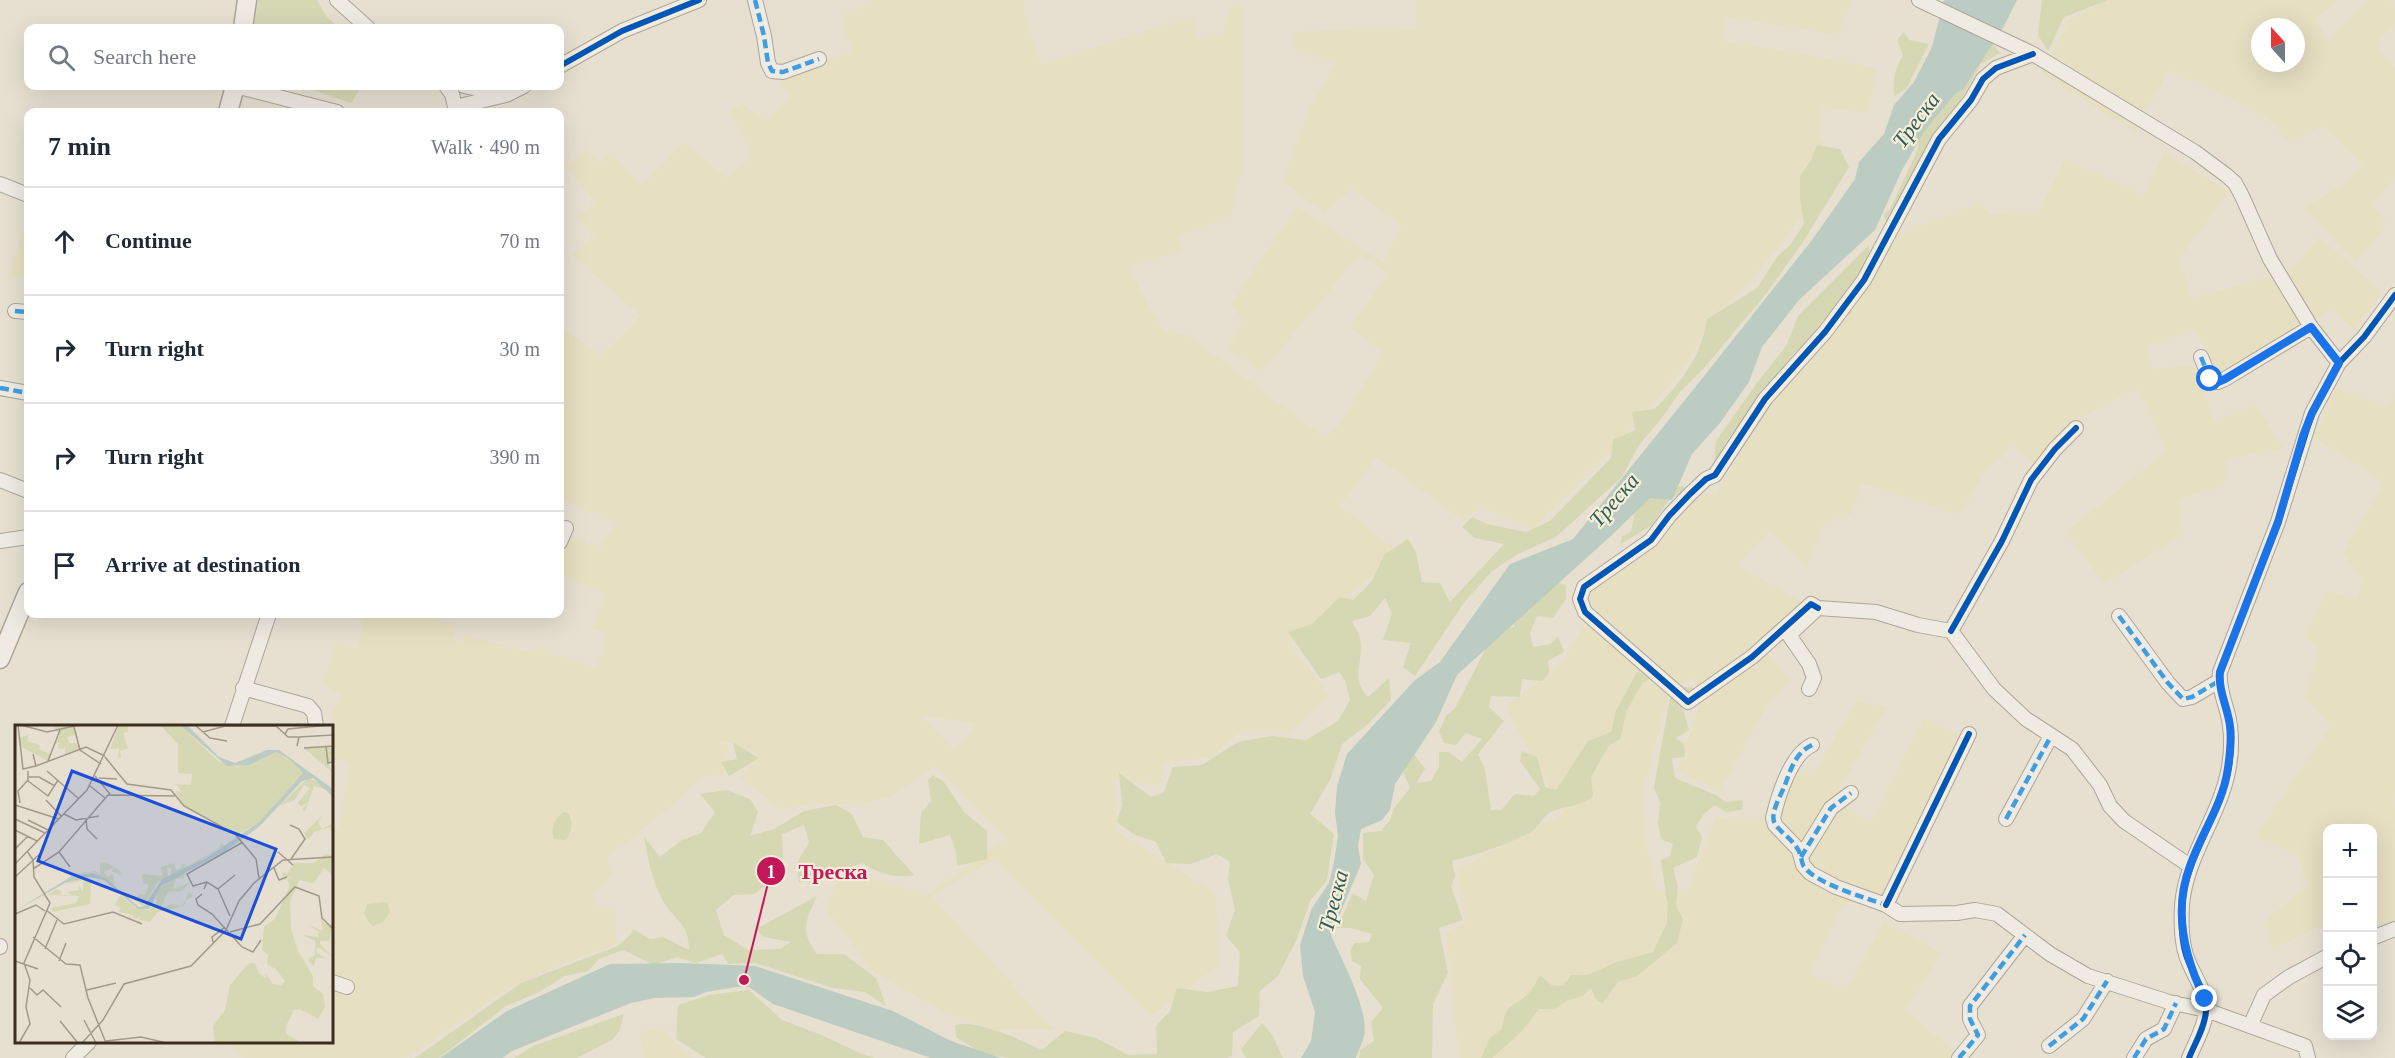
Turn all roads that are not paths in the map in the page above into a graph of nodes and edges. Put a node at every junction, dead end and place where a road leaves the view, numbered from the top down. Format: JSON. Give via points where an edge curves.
{"nodes":[{"id":1,"x":247,"y":0,"type":"edge"},
{"id":2,"x":337,"y":0,"type":"edge"},
{"id":3,"x":699,"y":0,"type":"edge"},
{"id":4,"x":756,"y":0,"type":"edge"},
{"id":5,"x":1922,"y":1,"type":"edge"},
{"id":6,"x":244,"y":24,"type":"edge"},
{"id":7,"x":364,"y":24,"type":"edge"},
{"id":8,"x":2032,"y":54,"type":"junction"},
{"id":9,"x":819,"y":60,"type":"dead end"},
{"id":10,"x":564,"y":64,"type":"edge"},
{"id":11,"x":234,"y":90,"type":"edge"},
{"id":12,"x":251,"y":90,"type":"edge"},
{"id":13,"x":449,"y":90,"type":"edge"},
{"id":14,"x":483,"y":90,"type":"edge"},
{"id":15,"x":516,"y":90,"type":"edge"},
{"id":16,"x":506,"y":95,"type":"junction"},
{"id":17,"x":229,"y":108,"type":"edge"},
{"id":18,"x":321,"y":108,"type":"edge"},
{"id":19,"x":455,"y":108,"type":"edge"},
{"id":20,"x":462,"y":108,"type":"edge"},
{"id":21,"x":0,"y":184,"type":"edge"},
{"id":22,"x":24,"y":193,"type":"edge"},
{"id":23,"x":2395,"y":296,"type":"edge"},
{"id":24,"x":2311,"y":327,"type":"junction"},
{"id":25,"x":2201,"y":357,"type":"dead end"},
{"id":26,"x":2339,"y":363,"type":"junction"},
{"id":27,"x":0,"y":388,"type":"edge"},
{"id":28,"x":24,"y":392,"type":"edge"},
{"id":29,"x":2076,"y":428,"type":"dead end"},
{"id":30,"x":0,"y":480,"type":"edge"},
{"id":31,"x":24,"y":489,"type":"edge"},
{"id":32,"x":566,"y":528,"type":"dead end"},
{"id":33,"x":564,"y":533,"type":"edge"},
{"id":34,"x":22,"y":538,"type":"edge"},
{"id":35,"x":0,"y":541,"type":"edge"},
{"id":36,"x":24,"y":605,"type":"edge"},
{"id":37,"x":1818,"y":608,"type":"junction"},
{"id":38,"x":2119,"y":616,"type":"dead end"},
{"id":39,"x":268,"y":618,"type":"edge"},
{"id":40,"x":1951,"y":632,"type":"junction"},
{"id":41,"x":0,"y":658,"type":"edge"},
{"id":42,"x":2219,"y":681,"type":"junction"},
{"id":43,"x":243,"y":688,"type":"junction"},
{"id":44,"x":1809,"y":689,"type":"dead end"},
{"id":45,"x":232,"y":725,"type":"edge"},
{"id":46,"x":316,"y":725,"type":"edge"},
{"id":47,"x":1969,"y":734,"type":"dead end"},
{"id":48,"x":2051,"y":736,"type":"junction"},
{"id":49,"x":1812,"y":745,"type":"dead end"},
{"id":50,"x":1851,"y":793,"type":"dead end"},
{"id":51,"x":2006,"y":819,"type":"dead end"},
{"id":52,"x":1801,"y":857,"type":"junction"},
{"id":53,"x":2190,"y":866,"type":"junction"},
{"id":54,"x":1886,"y":905,"type":"junction"},
{"id":55,"x":2395,"y":929,"type":"edge"},
{"id":56,"x":2025,"y":935,"type":"junction"},
{"id":57,"x":2377,"y":936,"type":"edge"},
{"id":58,"x":2323,"y":959,"type":"edge"},
{"id":59,"x":2107,"y":981,"type":"junction"},
{"id":60,"x":333,"y":982,"type":"edge"},
{"id":61,"x":347,"y":987,"type":"dead end"},
{"id":62,"x":2176,"y":1003,"type":"junction"},
{"id":63,"x":2206,"y":1010,"type":"junction"},
{"id":64,"x":2250,"y":1026,"type":"junction"},
{"id":65,"x":87,"y":1043,"type":"edge"},
{"id":66,"x":2049,"y":1046,"type":"dead end"},
{"id":67,"x":73,"y":1058,"type":"edge"},
{"id":68,"x":1959,"y":1058,"type":"edge"},
{"id":69,"x":2134,"y":1058,"type":"edge"},
{"id":70,"x":2189,"y":1058,"type":"edge"},
{"id":71,"x":2308,"y":1058,"type":"edge"}],
"edges":[{"from":1,"to":6,"type":"street"},
{"from":2,"to":7,"type":"street"},
{"from":3,"to":10,"type":"street","via":[[622,31]]},
{"from":4,"to":9,"type":"street","via":[[772,71],[783,72]]},
{"from":5,"to":8,"type":"street"},
{"from":8,"to":24,"type":"street","via":[[2195,152],[2235,183],[2270,260]]},
{"from":8,"to":37,"type":"street","via":[[1996,68],[1983,79],[1939,139],[1864,280],[1825,332],[1765,399],[1715,475],[1690,494],[1651,540],[1584,586],[1580,599],[1585,612],[1688,702],[1752,657],[1811,604]]},
{"from":11,"to":17,"type":"street"},
{"from":12,"to":18,"type":"street"},
{"from":13,"to":19,"type":"street"},
{"from":14,"to":16,"type":"street"},
{"from":15,"to":16,"type":"street"},
{"from":16,"to":20,"type":"street"},
{"from":21,"to":22,"type":"street"},
{"from":23,"to":26,"type":"street"},
{"from":24,"to":25,"type":"street","via":[[2218,382],[2210,379]]},
{"from":24,"to":26,"type":"street"},
{"from":26,"to":42,"type":"street","via":[[2303,436],[2278,522]]},
{"from":27,"to":28,"type":"street"},
{"from":29,"to":40,"type":"street","via":[[2031,480]]},
{"from":30,"to":31,"type":"street"},
{"from":32,"to":33,"type":"street"},
{"from":34,"to":35,"type":"street"},
{"from":36,"to":41,"type":"street"},
{"from":37,"to":40,"type":"street","via":[[1876,612]]},
{"from":37,"to":44,"type":"street","via":[[1789,635],[1814,678]]},
{"from":38,"to":42,"type":"street","via":[[2183,699]]},
{"from":39,"to":43,"type":"street"},
{"from":40,"to":48,"type":"street","via":[[1994,688],[2025,719]]},
{"from":42,"to":53,"type":"street","via":[[2230,726],[2228,770],[2221,799]]},
{"from":43,"to":45,"type":"street"},
{"from":43,"to":46,"type":"street","via":[[308,706],[314,712]]},
{"from":47,"to":54,"type":"street"},
{"from":48,"to":51,"type":"street"},
{"from":48,"to":53,"type":"street","via":[[2072,749],[2124,821]]},
{"from":49,"to":52,"type":"street","via":[[1802,749],[1794,761],[1773,818]]},
{"from":50,"to":52,"type":"street","via":[[1831,808]]},
{"from":52,"to":54,"type":"street","via":[[1810,873],[1836,888]]},
{"from":53,"to":63,"type":"street","via":[[2184,886],[2181,930]]},
{"from":54,"to":56,"type":"street","via":[[1900,914],[1976,910],[1997,915]]},
{"from":55,"to":57,"type":"street"},
{"from":56,"to":59,"type":"street","via":[[2088,976]]},
{"from":56,"to":68,"type":"street","via":[[1970,1006],[1970,1019],[1978,1035]]},
{"from":58,"to":64,"type":"street","via":[[2264,995]]},
{"from":59,"to":62,"type":"street"},
{"from":59,"to":66,"type":"street","via":[[2083,1019]]},
{"from":60,"to":61,"type":"street"},
{"from":62,"to":63,"type":"street"},
{"from":62,"to":69,"type":"street","via":[[2164,1029],[2146,1039]]},
{"from":63,"to":64,"type":"street"},
{"from":63,"to":70,"type":"street"},
{"from":64,"to":71,"type":"street","via":[[2305,1046]]},
{"from":65,"to":67,"type":"street"}]}
